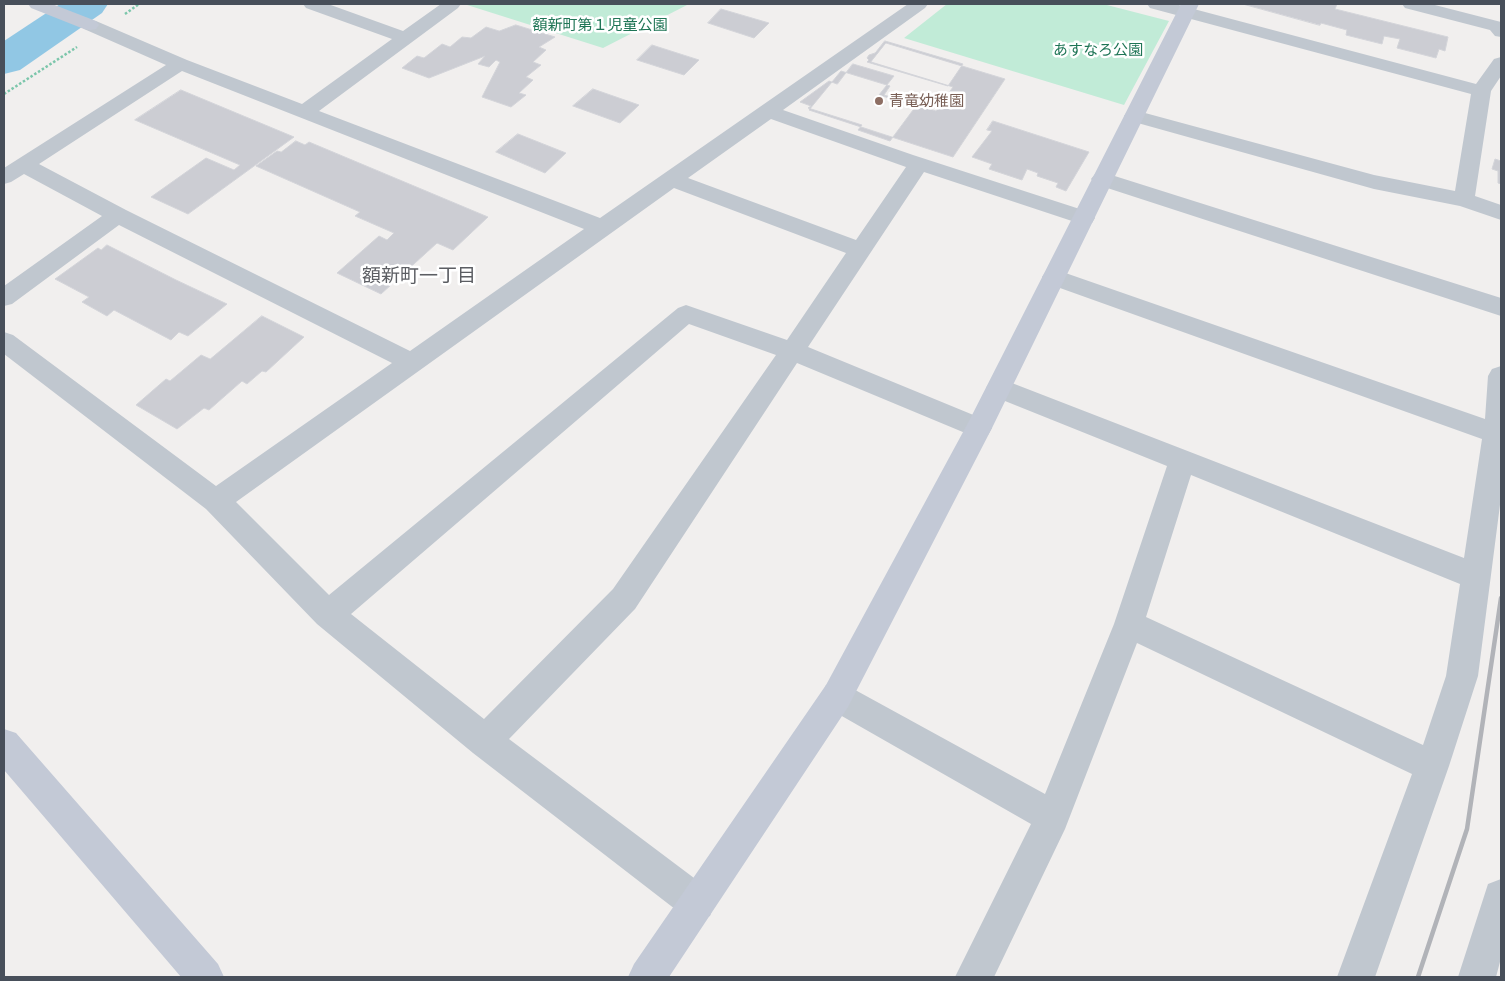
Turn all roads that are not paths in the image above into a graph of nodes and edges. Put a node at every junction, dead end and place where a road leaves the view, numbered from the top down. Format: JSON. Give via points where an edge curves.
{"nodes":[{"id":1,"x":37,"y":4,"type":"edge"},
{"id":2,"x":312,"y":4,"type":"edge"},
{"id":3,"x":452,"y":4,"type":"edge"},
{"id":4,"x":919,"y":4,"type":"edge"},
{"id":5,"x":1156,"y":4,"type":"edge"},
{"id":6,"x":1411,"y":4,"type":"edge"},
{"id":7,"x":1188,"y":8,"type":"edge"},
{"id":8,"x":1501,"y":32,"type":"edge"},
{"id":9,"x":405,"y":38,"type":"junction"},
{"id":10,"x":1501,"y":63,"type":"edge"},
{"id":11,"x":180,"y":64,"type":"junction"},
{"id":12,"x":1481,"y":90,"type":"junction"},
{"id":13,"x":768,"y":112,"type":"junction"},
{"id":14,"x":303,"y":113,"type":"junction"},
{"id":15,"x":1134,"y":116,"type":"junction"},
{"id":16,"x":912,"y":162,"type":"junction"},
{"id":17,"x":24,"y":165,"type":"junction"},
{"id":18,"x":4,"y":177,"type":"edge"},
{"id":19,"x":1102,"y":179,"type":"junction"},
{"id":20,"x":672,"y":180,"type":"junction"},
{"id":21,"x":1464,"y":200,"type":"junction"},
{"id":22,"x":1501,"y":213,"type":"edge"},
{"id":23,"x":118,"y":215,"type":"junction"},
{"id":24,"x":1084,"y":218,"type":"junction"},
{"id":25,"x":603,"y":228,"type":"junction"},
{"id":26,"x":860,"y":250,"type":"junction"},
{"id":27,"x":1054,"y":277,"type":"junction"},
{"id":28,"x":4,"y":298,"type":"edge"},
{"id":29,"x":1501,"y":307,"type":"edge"},
{"id":30,"x":4,"y":341,"type":"edge"},
{"id":31,"x":792,"y":350,"type":"junction"},
{"id":32,"x":411,"y":362,"type":"junction"},
{"id":33,"x":1501,"y":376,"type":"edge"},
{"id":34,"x":999,"y":388,"type":"junction"},
{"id":35,"x":979,"y":428,"type":"junction"},
{"id":36,"x":1496,"y":433,"type":"junction"},
{"id":37,"x":1182,"y":460,"type":"junction"},
{"id":38,"x":216,"y":501,"type":"junction"},
{"id":39,"x":1476,"y":576,"type":"junction"},
{"id":40,"x":328,"y":614,"type":"junction"},
{"id":41,"x":1129,"y":624,"type":"junction"},
{"id":42,"x":837,"y":696,"type":"junction"},
{"id":43,"x":485,"y":741,"type":"junction"},
{"id":44,"x":4,"y":745,"type":"edge"},
{"id":45,"x":1432,"y":766,"type":"junction"},
{"id":46,"x":1054,"y":817,"type":"junction"},
{"id":47,"x":1501,"y":897,"type":"edge"},
{"id":48,"x":697,"y":903,"type":"junction"},
{"id":49,"x":205,"y":977,"type":"edge"},
{"id":50,"x":647,"y":977,"type":"edge"},
{"id":51,"x":974,"y":977,"type":"edge"},
{"id":52,"x":1356,"y":977,"type":"edge"},
{"id":53,"x":1477,"y":977,"type":"edge"}],
"edges":[{"from":1,"to":11,"type":"street"},
{"from":2,"to":9,"type":"street"},
{"from":3,"to":9,"type":"street"},
{"from":4,"to":13,"type":"street"},
{"from":5,"to":7,"type":"street"},
{"from":6,"to":8,"type":"street","via":[[1496,26]]},
{"from":7,"to":12,"type":"street"},
{"from":7,"to":15,"type":"street"},
{"from":9,"to":14,"type":"street"},
{"from":10,"to":12,"type":"street"},
{"from":11,"to":14,"type":"street"},
{"from":11,"to":17,"type":"street"},
{"from":12,"to":21,"type":"street"},
{"from":13,"to":16,"type":"street"},
{"from":13,"to":20,"type":"street"},
{"from":14,"to":25,"type":"street"},
{"from":15,"to":19,"type":"street"},
{"from":15,"to":21,"type":"street","via":[[1374,182]]},
{"from":16,"to":24,"type":"street"},
{"from":16,"to":26,"type":"street","via":[[919,164]]},
{"from":17,"to":18,"type":"street"},
{"from":17,"to":23,"type":"street"},
{"from":19,"to":24,"type":"street"},
{"from":19,"to":29,"type":"street"},
{"from":20,"to":25,"type":"street"},
{"from":20,"to":26,"type":"street"},
{"from":21,"to":22,"type":"street"},
{"from":23,"to":28,"type":"street"},
{"from":23,"to":32,"type":"street"},
{"from":24,"to":27,"type":"street"},
{"from":25,"to":32,"type":"street"},
{"from":26,"to":31,"type":"street"},
{"from":27,"to":34,"type":"street"},
{"from":27,"to":36,"type":"street"},
{"from":30,"to":38,"type":"street"},
{"from":31,"to":35,"type":"street"},
{"from":31,"to":40,"type":"street","via":[[686,314]]},
{"from":31,"to":43,"type":"street","via":[[624,599]]},
{"from":32,"to":38,"type":"street"},
{"from":33,"to":36,"type":"street"},
{"from":34,"to":35,"type":"street"},
{"from":34,"to":37,"type":"street"},
{"from":35,"to":42,"type":"street"},
{"from":36,"to":39,"type":"street"},
{"from":37,"to":39,"type":"street"},
{"from":37,"to":41,"type":"street"},
{"from":38,"to":40,"type":"street"},
{"from":39,"to":45,"type":"street","via":[[1462,676]]},
{"from":40,"to":43,"type":"street"},
{"from":41,"to":45,"type":"street"},
{"from":41,"to":46,"type":"street"},
{"from":42,"to":46,"type":"street"},
{"from":42,"to":48,"type":"street"},
{"from":43,"to":48,"type":"street"},
{"from":44,"to":49,"type":"street"},
{"from":45,"to":52,"type":"street"},
{"from":46,"to":51,"type":"street"},
{"from":47,"to":53,"type":"street"},
{"from":48,"to":50,"type":"street"}]}
